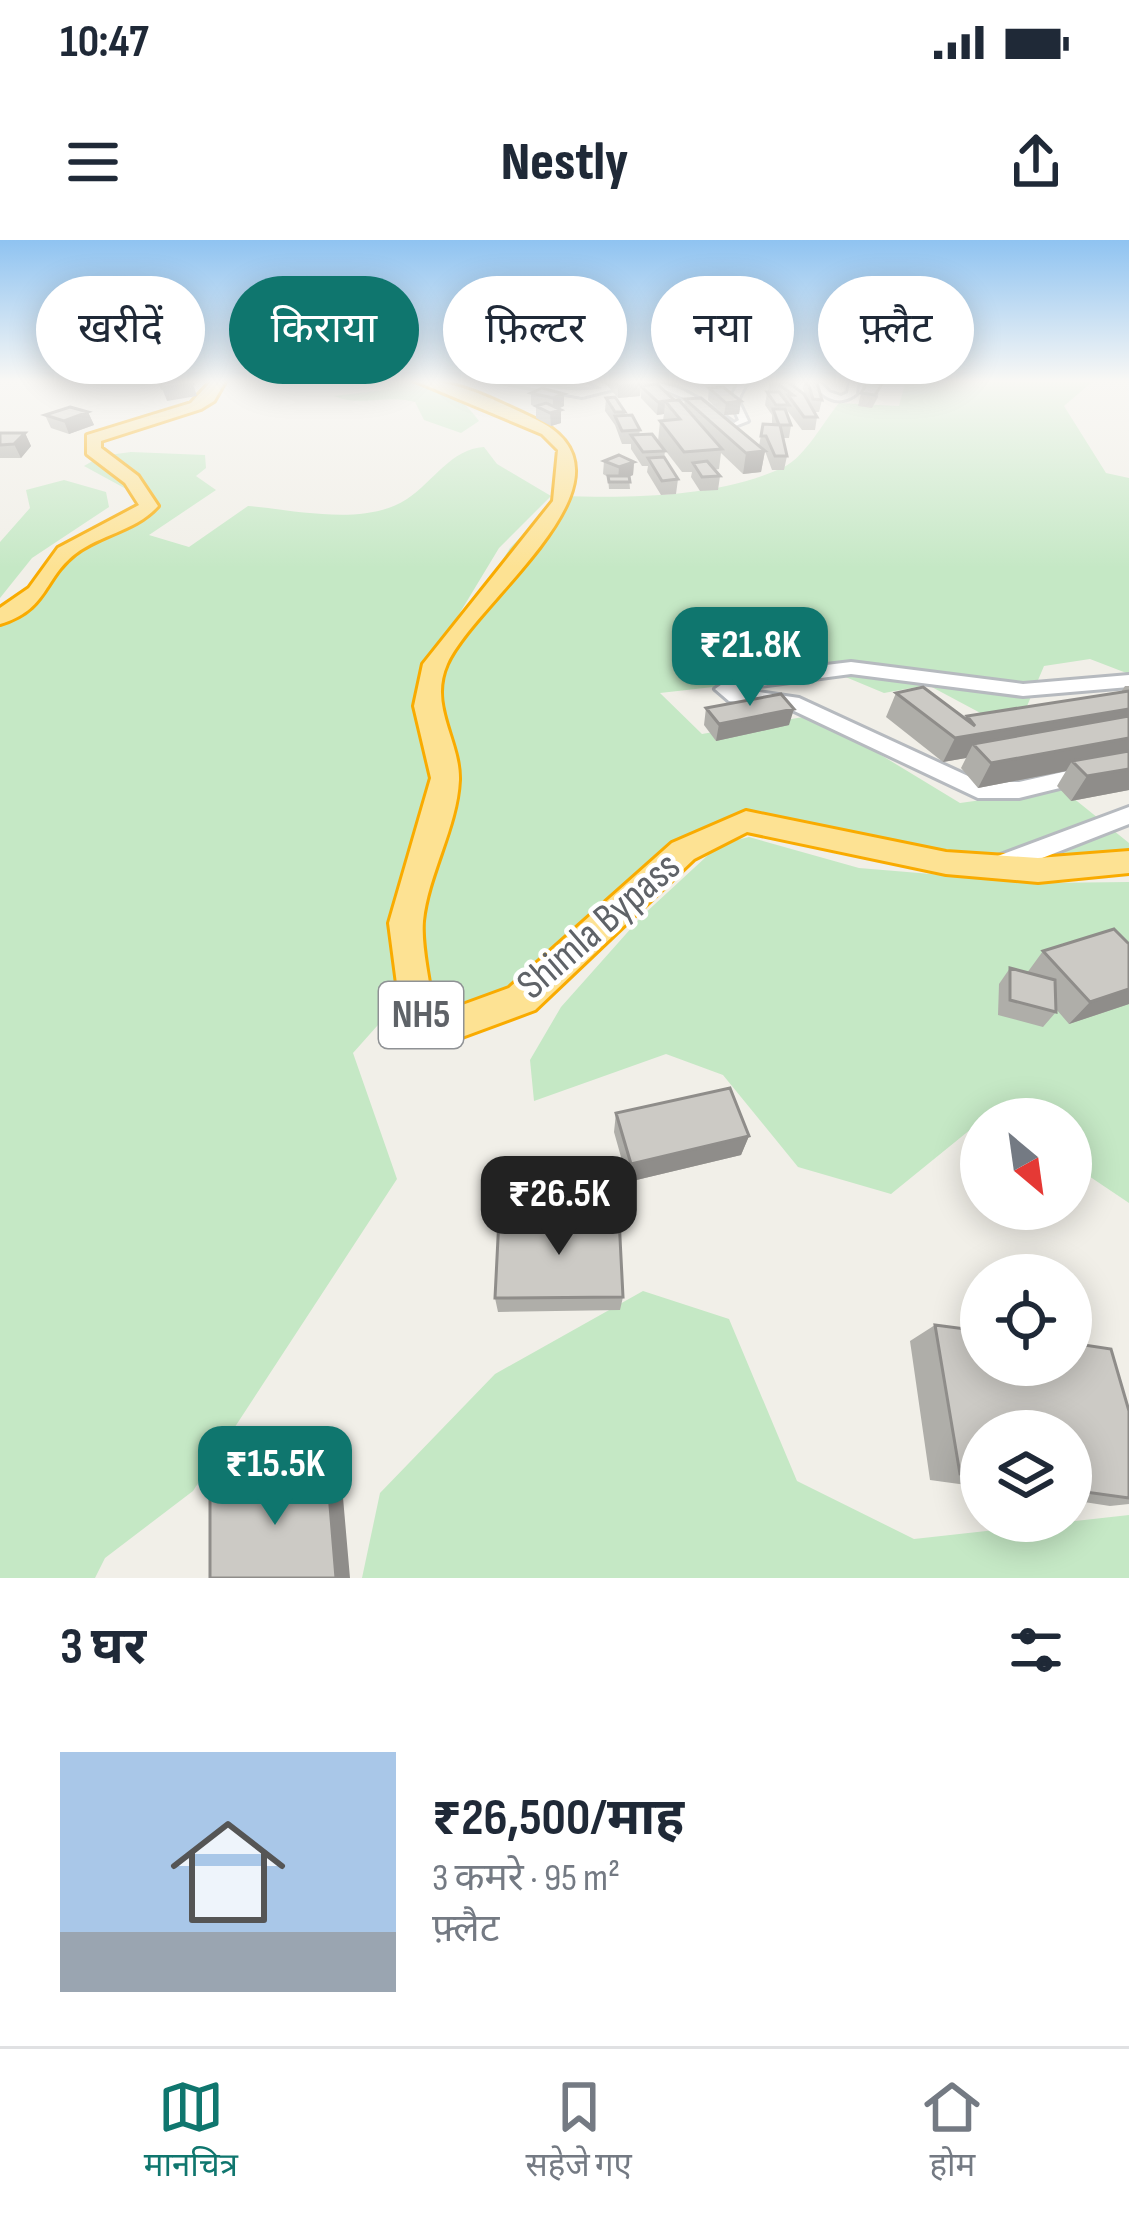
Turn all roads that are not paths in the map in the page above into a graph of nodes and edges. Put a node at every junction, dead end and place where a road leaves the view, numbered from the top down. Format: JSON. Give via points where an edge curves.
{"nodes":[{"id":1,"x":93,"y":442,"type":"edge"},
{"id":2,"x":559,"y":442,"type":"edge"},
{"id":3,"x":0,"y":617,"type":"edge"},
{"id":4,"x":1129,"y":681,"type":"edge"},
{"id":5,"x":1129,"y":764,"type":"edge"},
{"id":6,"x":1129,"y":814,"type":"edge"},
{"id":7,"x":1129,"y":862,"type":"edge"},
{"id":8,"x":996,"y":867,"type":"junction"}],
"edges":[{"from":1,"to":3,"type":"highway","via":[[149,506],[66,551],[35,600]]},
{"from":2,"to":8,"type":"highway","name":"Shimla Bypass","number":"NH5","via":[[569,467],[562,502],[435,664],[427,706],[445,778],[406,923],[415,1011],[443,1028],[521,1000],[716,828],[746,821]]},
{"from":4,"to":5,"type":"street","via":[[1023,690],[851,668],[725,689],[736,698],[793,702],[978,790],[1019,790]]},
{"from":6,"to":8,"type":"street"},
{"from":7,"to":8,"type":"highway","name":"Shimla Bypass","number":"NH5"}]}
